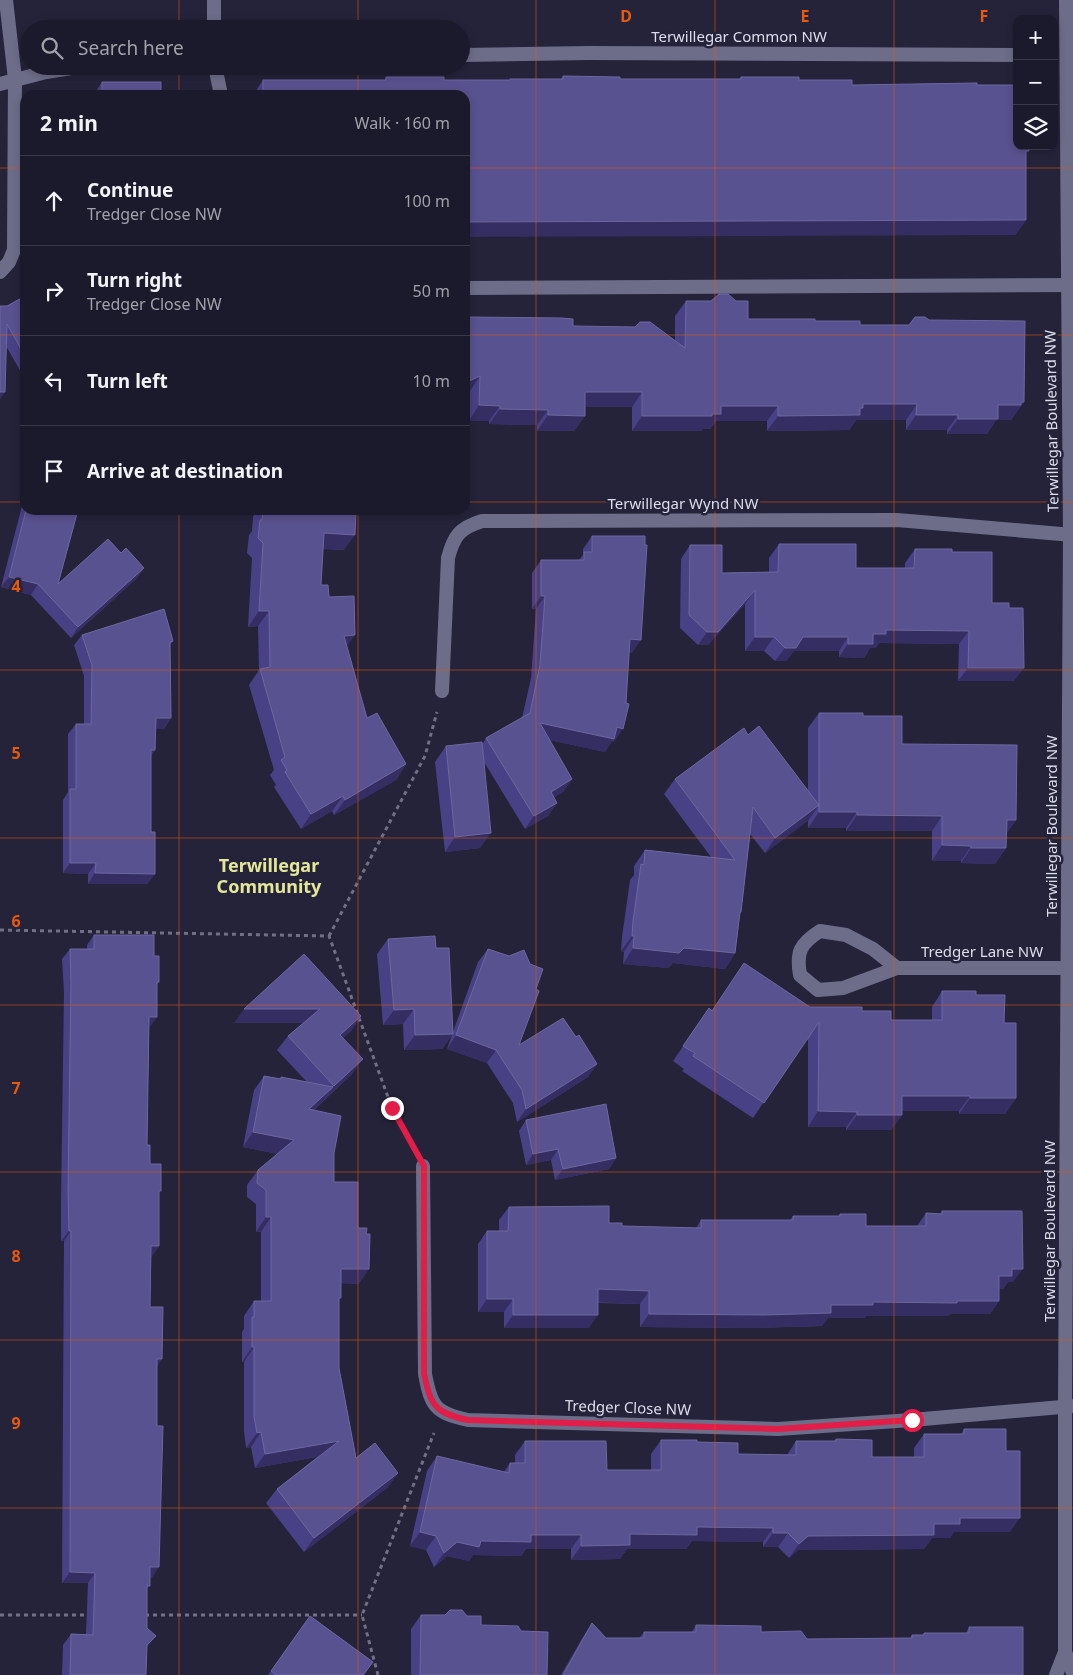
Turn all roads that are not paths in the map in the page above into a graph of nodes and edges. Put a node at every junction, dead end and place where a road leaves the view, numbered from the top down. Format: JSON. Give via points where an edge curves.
{"nodes":[{"id":1,"x":6,"y":0,"type":"edge"},
{"id":2,"x":214,"y":0,"type":"edge"},
{"id":3,"x":1066,"y":0,"type":"edge"},
{"id":4,"x":214,"y":20,"type":"edge"},
{"id":5,"x":1013,"y":55,"type":"edge"},
{"id":6,"x":470,"y":56,"type":"edge"},
{"id":7,"x":1064,"y":56,"type":"edge"},
{"id":8,"x":33,"y":75,"type":"edge"},
{"id":9,"x":217,"y":75,"type":"edge"},
{"id":10,"x":15,"y":79,"type":"junction"},
{"id":11,"x":0,"y":84,"type":"edge"},
{"id":12,"x":220,"y":90,"type":"edge"},
{"id":13,"x":0,"y":272,"type":"edge"},
{"id":14,"x":1070,"y":285,"type":"edge"},
{"id":15,"x":470,"y":288,"type":"edge"},
{"id":16,"x":1072,"y":535,"type":"edge"},
{"id":17,"x":442,"y":691,"type":"road end"},
{"id":18,"x":897,"y":968,"type":"junction"},
{"id":19,"x":1070,"y":968,"type":"edge"},
{"id":20,"x":424,"y":1166,"type":"road end"},
{"id":21,"x":1069,"y":1406,"type":"edge"},
{"id":22,"x":1066,"y":1652,"type":"junction"},
{"id":23,"x":1073,"y":1673,"type":"edge"},
{"id":24,"x":1056,"y":1675,"type":"edge"}],
"edges":[{"from":1,"to":10,"type":"street"},
{"from":2,"to":4,"type":"street"},
{"from":3,"to":7,"type":"street","name":"Terwillegar Boulevard NW"},
{"from":5,"to":6,"type":"street","name":"Terwillegar Common NW","via":[[589,53]]},
{"from":7,"to":14,"type":"street","name":"Terwillegar Boulevard NW"},
{"from":8,"to":10,"type":"street"},
{"from":9,"to":12,"type":"street"},
{"from":10,"to":11,"type":"street"},
{"from":10,"to":13,"type":"street","via":[[14,250]]},
{"from":14,"to":15,"type":"street"},
{"from":14,"to":16,"type":"street","name":"Terwillegar Boulevard NW"},
{"from":16,"to":17,"type":"street","name":"Terwillegar Wynd NW","via":[[888,520],[482,521],[458,533],[448,558]]},
{"from":16,"to":19,"type":"street","name":"Terwillegar Boulevard NW"},
{"from":18,"to":18,"type":"street","name":"Tredger Lane NW","via":[[873,949],[846,935],[820,931],[805,941],[797,960],[800,976],[818,990],[843,988]]},
{"from":18,"to":19,"type":"street","name":"Tredger Lane NW"},
{"from":19,"to":21,"type":"street","name":"Terwillegar Boulevard NW"},
{"from":20,"to":21,"type":"street","name":"Tredger Close NW","via":[[424,1374],[432,1402],[452,1416],[468,1420],[778,1429]]},
{"from":21,"to":22,"type":"street","name":"Terwillegar Boulevard NW"},
{"from":22,"to":23,"type":"street","name":"Terwillegar Boulevard NW"},
{"from":22,"to":24,"type":"street","name":"Terwillegar Boulevard NW"}]}
